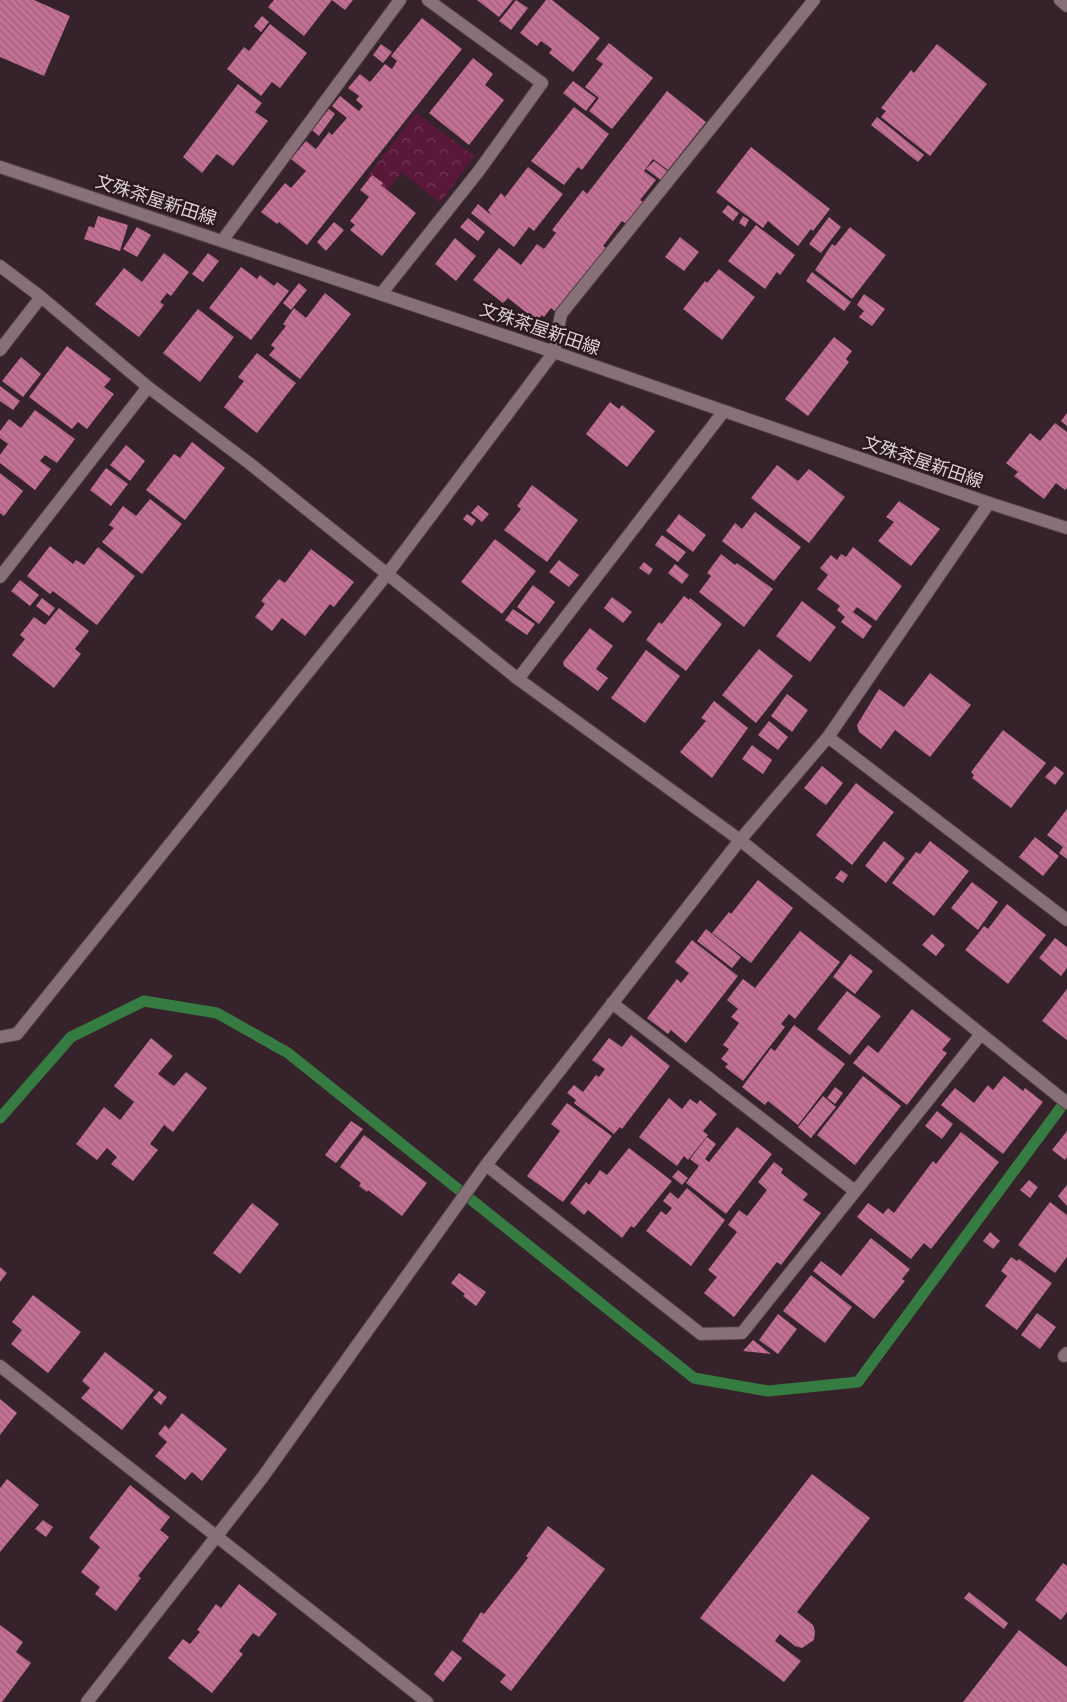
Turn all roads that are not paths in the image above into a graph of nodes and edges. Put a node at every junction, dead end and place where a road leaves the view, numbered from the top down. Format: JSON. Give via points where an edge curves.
{"nodes":[{"id":1,"x":400,"y":0,"type":"edge"},
{"id":2,"x":428,"y":0,"type":"edge"},
{"id":3,"x":814,"y":0,"type":"edge"},
{"id":4,"x":1060,"y":0,"type":"edge"},
{"id":5,"x":1067,"y":6,"type":"edge"},
{"id":6,"x":0,"y":167,"type":"edge"},
{"id":7,"x":222,"y":241,"type":"junction"},
{"id":8,"x":0,"y":266,"type":"edge"},
{"id":9,"x":381,"y":294,"type":"junction"},
{"id":10,"x":41,"y":297,"type":"junction"},
{"id":11,"x":0,"y":350,"type":"edge"},
{"id":12,"x":554,"y":352,"type":"junction"},
{"id":13,"x":148,"y":387,"type":"junction"},
{"id":14,"x":724,"y":411,"type":"junction"},
{"id":15,"x":989,"y":503,"type":"junction"},
{"id":16,"x":1066,"y":526,"type":"edge"},
{"id":17,"x":388,"y":572,"type":"junction"},
{"id":18,"x":0,"y":577,"type":"edge"},
{"id":19,"x":518,"y":679,"type":"junction"},
{"id":20,"x":828,"y":738,"type":"junction"},
{"id":21,"x":740,"y":840,"type":"junction"},
{"id":22,"x":1067,"y":920,"type":"edge"},
{"id":23,"x":612,"y":1003,"type":"junction"},
{"id":24,"x":980,"y":1034,"type":"junction"},
{"id":25,"x":0,"y":1037,"type":"edge"},
{"id":26,"x":1067,"y":1103,"type":"edge"},
{"id":27,"x":486,"y":1164,"type":"junction"},
{"id":28,"x":855,"y":1192,"type":"junction"},
{"id":29,"x":0,"y":1366,"type":"edge"},
{"id":30,"x":216,"y":1536,"type":"junction"},
{"id":31,"x":87,"y":1702,"type":"edge"},
{"id":32,"x":427,"y":1702,"type":"edge"}],
"edges":[{"from":1,"to":7,"type":"street"},
{"from":2,"to":9,"type":"street","via":[[542,83],[478,172]]},
{"from":3,"to":12,"type":"street","via":[[562,314]]},
{"from":4,"to":5,"type":"street"},
{"from":6,"to":7,"type":"street","name":"文殊茶屋新田線"},
{"from":7,"to":9,"type":"street","name":"文殊茶屋新田線"},
{"from":8,"to":10,"type":"street"},
{"from":9,"to":12,"type":"street","name":"文殊茶屋新田線"},
{"from":10,"to":11,"type":"street"},
{"from":10,"to":13,"type":"street"},
{"from":12,"to":14,"type":"street","name":"文殊茶屋新田線"},
{"from":12,"to":17,"type":"street"},
{"from":13,"to":17,"type":"street"},
{"from":13,"to":18,"type":"street"},
{"from":14,"to":15,"type":"street","name":"文殊茶屋新田線"},
{"from":14,"to":19,"type":"street"},
{"from":15,"to":16,"type":"street","name":"文殊茶屋新田線"},
{"from":15,"to":20,"type":"street"},
{"from":17,"to":19,"type":"street"},
{"from":17,"to":25,"type":"street","via":[[17,1034]]},
{"from":19,"to":21,"type":"street"},
{"from":20,"to":21,"type":"street"},
{"from":20,"to":22,"type":"street"},
{"from":21,"to":23,"type":"street"},
{"from":21,"to":24,"type":"street"},
{"from":23,"to":27,"type":"street"},
{"from":23,"to":28,"type":"street"},
{"from":24,"to":26,"type":"street"},
{"from":24,"to":28,"type":"street"},
{"from":27,"to":28,"type":"street","via":[[701,1334],[742,1333]]},
{"from":27,"to":30,"type":"street","via":[[262,1478]]},
{"from":29,"to":30,"type":"street"},
{"from":30,"to":31,"type":"street"},
{"from":30,"to":32,"type":"street"}]}
